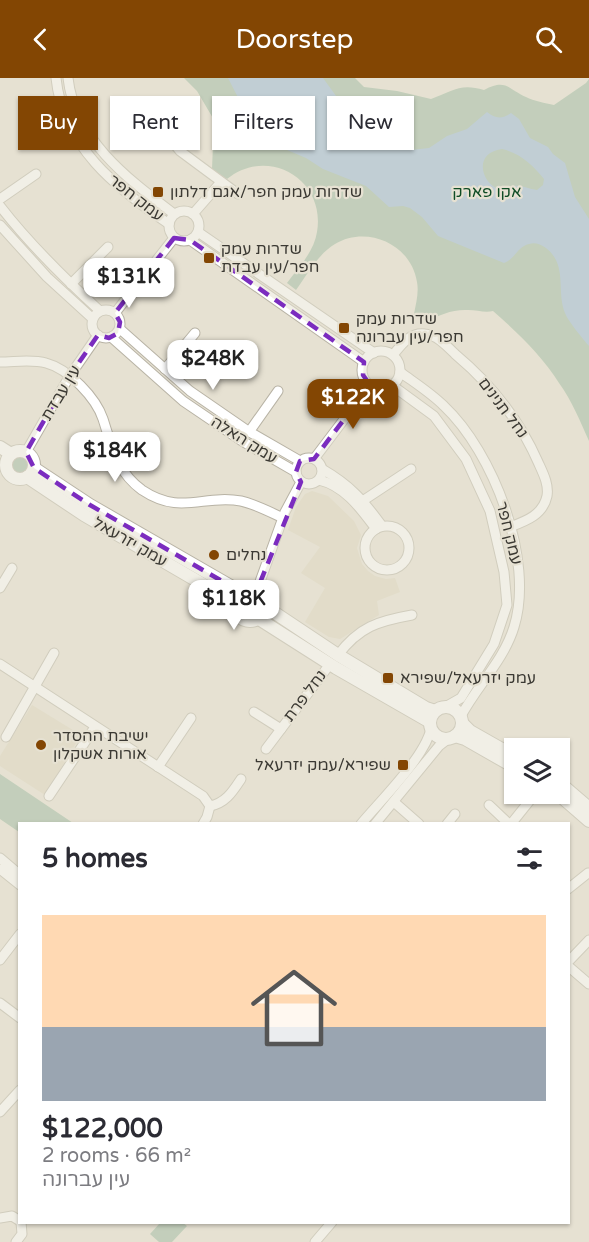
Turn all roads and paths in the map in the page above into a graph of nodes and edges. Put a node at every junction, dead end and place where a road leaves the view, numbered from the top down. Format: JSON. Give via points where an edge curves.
{"nodes":[{"id":1,"x":56,"y":78,"type":"edge"},
{"id":2,"x":68,"y":78,"type":"edge"},
{"id":3,"x":179,"y":150,"type":"edge"},
{"id":4,"x":36,"y":174,"type":"dead end"},
{"id":5,"x":221,"y":182,"type":"junction"},
{"id":6,"x":238,"y":194,"type":"dead end"},
{"id":7,"x":0,"y":199,"type":"edge"},
{"id":8,"x":0,"y":206,"type":"edge"},
{"id":9,"x":174,"y":214,"type":"junction"},
{"id":10,"x":193,"y":214,"type":"junction"},
{"id":11,"x":169,"y":224,"type":"junction"},
{"id":12,"x":0,"y":225,"type":"edge"},
{"id":13,"x":198,"y":232,"type":"junction"},
{"id":14,"x":174,"y":238,"type":"junction"},
{"id":15,"x":190,"y":240,"type":"junction"},
{"id":16,"x":108,"y":247,"type":"dead end"},
{"id":17,"x":71,"y":284,"type":"junction"},
{"id":18,"x":115,"y":313,"type":"junction"},
{"id":19,"x":97,"y":315,"type":"junction"},
{"id":20,"x":120,"y":329,"type":"junction"},
{"id":21,"x":195,"y":333,"type":"dead end"},
{"id":22,"x":98,"y":335,"type":"junction"},
{"id":23,"x":111,"y":337,"type":"junction"},
{"id":24,"x":374,"y":352,"type":"junction"},
{"id":25,"x":393,"y":355,"type":"junction"},
{"id":26,"x":0,"y":362,"type":"edge"},
{"id":27,"x":364,"y":362,"type":"junction"},
{"id":28,"x":165,"y":369,"type":"junction"},
{"id":29,"x":400,"y":372,"type":"junction"},
{"id":30,"x":69,"y":376,"type":"junction"},
{"id":31,"x":370,"y":385,"type":"junction"},
{"id":32,"x":393,"y":386,"type":"junction"},
{"id":33,"x":278,"y":392,"type":"dead end"},
{"id":34,"x":249,"y":432,"type":"junction"},
{"id":35,"x":26,"y":452,"type":"junction"},
{"id":36,"x":4,"y":457,"type":"edge"},
{"id":37,"x":314,"y":459,"type":"junction"},
{"id":38,"x":300,"y":461,"type":"junction"},
{"id":39,"x":411,"y":469,"type":"dead end"},
{"id":40,"x":322,"y":470,"type":"junction"},
{"id":41,"x":296,"y":472,"type":"junction"},
{"id":42,"x":30,"y":473,"type":"junction"},
{"id":43,"x":319,"y":480,"type":"junction"},
{"id":44,"x":301,"y":482,"type":"junction"},
{"id":45,"x":364,"y":500,"type":"junction"},
{"id":46,"x":283,"y":518,"type":"junction"},
{"id":47,"x":510,"y":527,"type":"junction"},
{"id":48,"x":379,"y":528,"type":"junction"},
{"id":49,"x":12,"y":568,"type":"dead end"},
{"id":50,"x":0,"y":588,"type":"edge"},
{"id":51,"x":257,"y":590,"type":"junction"},
{"id":52,"x":238,"y":598,"type":"junction"},
{"id":53,"x":266,"y":607,"type":"junction"},
{"id":54,"x":411,"y":615,"type":"dead end"},
{"id":55,"x":259,"y":619,"type":"junction"},
{"id":56,"x":54,"y":653,"type":"dead end"},
{"id":57,"x":334,"y":659,"type":"junction"},
{"id":58,"x":0,"y":664,"type":"edge"},
{"id":59,"x":35,"y":687,"type":"junction"},
{"id":60,"x":447,"y":706,"type":"junction"},
{"id":61,"x":254,"y":712,"type":"dead end"},
{"id":62,"x":191,"y":718,"type":"dead end"},
{"id":63,"x":462,"y":720,"type":"junction"},
{"id":64,"x":432,"y":721,"type":"junction"},
{"id":65,"x":95,"y":727,"type":"junction"},
{"id":66,"x":281,"y":729,"type":"junction"},
{"id":67,"x":6,"y":737,"type":"dead end"},
{"id":68,"x":451,"y":738,"type":"junction"},
{"id":69,"x":266,"y":749,"type":"dead end"},
{"id":70,"x":504,"y":750,"type":"edge"},
{"id":71,"x":504,"y":761,"type":"edge"},
{"id":72,"x":158,"y":767,"type":"junction"},
{"id":73,"x":241,"y":779,"type":"dead end"},
{"id":74,"x":570,"y":792,"type":"edge"},
{"id":75,"x":49,"y":796,"type":"dead end"},
{"id":76,"x":394,"y":802,"type":"junction"},
{"id":77,"x":527,"y":804,"type":"edge"},
{"id":78,"x":569,"y":804,"type":"edge"},
{"id":79,"x":489,"y":805,"type":"dead end"},
{"id":80,"x":210,"y":806,"type":"junction"},
{"id":81,"x":589,"y":808,"type":"edge"},
{"id":82,"x":455,"y":814,"type":"dead end"},
{"id":83,"x":589,"y":821,"type":"edge"},
{"id":84,"x":204,"y":822,"type":"edge"},
{"id":85,"x":363,"y":822,"type":"edge"},
{"id":86,"x":377,"y":822,"type":"edge"},
{"id":87,"x":417,"y":822,"type":"edge"},
{"id":88,"x":449,"y":822,"type":"edge"},
{"id":89,"x":508,"y":822,"type":"edge"},
{"id":90,"x":512,"y":822,"type":"edge"},
{"id":91,"x":0,"y":858,"type":"edge"},
{"id":92,"x":0,"y":869,"type":"edge"},
{"id":93,"x":18,"y":873,"type":"edge"},
{"id":94,"x":588,"y":873,"type":"edge"},
{"id":95,"x":18,"y":883,"type":"edge"},
{"id":96,"x":570,"y":887,"type":"edge"},
{"id":97,"x":18,"y":937,"type":"edge"},
{"id":98,"x":589,"y":940,"type":"edge"},
{"id":99,"x":0,"y":960,"type":"edge"},
{"id":100,"x":570,"y":962,"type":"edge"},
{"id":101,"x":570,"y":966,"type":"edge"},
{"id":102,"x":589,"y":984,"type":"edge"},
{"id":103,"x":0,"y":1003,"type":"edge"},
{"id":104,"x":18,"y":1016,"type":"edge"},
{"id":105,"x":18,"y":1092,"type":"edge"},
{"id":106,"x":0,"y":1112,"type":"edge"},
{"id":107,"x":0,"y":1218,"type":"edge"},
{"id":108,"x":17,"y":1220,"type":"edge"},
{"id":109,"x":19,"y":1224,"type":"edge"},
{"id":110,"x":330,"y":1224,"type":"edge"},
{"id":111,"x":18,"y":1242,"type":"edge"},
{"id":112,"x":315,"y":1242,"type":"edge"}],
"edges":[{"from":1,"to":11,"type":"street","name":"עמק חפר","via":[[64,114],[97,165],[116,186]]},
{"from":2,"to":9,"type":"street","name":"עמק חפר","via":[[76,109],[107,157]]},
{"from":3,"to":5,"type":"street"},
{"from":4,"to":7,"type":"street"},
{"from":5,"to":6,"type":"street"},
{"from":5,"to":10,"type":"street"},
{"from":8,"to":17,"type":"street"},
{"from":9,"to":10,"type":"street"},
{"from":9,"to":11,"type":"street"},
{"from":10,"to":13,"type":"street","via":[[198,220]]},
{"from":11,"to":14,"type":"street"},
{"from":12,"to":19,"type":"street","via":[[47,278]]},
{"from":13,"to":15,"type":"street"},
{"from":13,"to":24,"type":"street"},
{"from":14,"to":15,"type":"street"},
{"from":14,"to":18,"type":"street"},
{"from":15,"to":27,"type":"street"},
{"from":16,"to":17,"type":"street"},
{"from":17,"to":19,"type":"street"},
{"from":18,"to":19,"type":"street","via":[[108,310]]},
{"from":18,"to":20,"type":"street"},
{"from":19,"to":22,"type":"street","via":[[93,328]]},
{"from":20,"to":23,"type":"street"},
{"from":20,"to":28,"type":"street","name":"עמק האלה"},
{"from":21,"to":28,"type":"street"},
{"from":22,"to":23,"type":"street"},
{"from":22,"to":30,"type":"street","name":"עין עבדת"},
{"from":23,"to":41,"type":"street","name":"עמק האלה","via":[[183,400]]},
{"from":24,"to":25,"type":"street"},
{"from":24,"to":27,"type":"street"},
{"from":25,"to":29,"type":"street"},
{"from":25,"to":47,"type":"street","name":"נחל תנינים","via":[[411,336],[431,335],[475,370],[517,421],[544,476],[547,495],[538,512]]},
{"from":26,"to":30,"type":"street","via":[[46,363]]},
{"from":27,"to":31,"type":"street","via":[[363,375]]},
{"from":28,"to":34,"type":"street","name":"עמק האלה"},
{"from":29,"to":32,"type":"street"},
{"from":29,"to":47,"type":"street","name":"עמק חפר","via":[[444,406],[469,436],[488,468]]},
{"from":30,"to":35,"type":"street","name":"עין עבדת"},
{"from":30,"to":46,"type":"street","via":[[94,402],[116,459],[142,490],[181,504],[241,501]]},
{"from":31,"to":32,"type":"street","via":[[384,389]]},
{"from":31,"to":37,"type":"street"},
{"from":32,"to":60,"type":"street","name":"עמק חפר","via":[[434,417],[466,459],[490,511],[504,572],[507,605],[494,644],[461,698]]},
{"from":33,"to":34,"type":"street"},
{"from":34,"to":38,"type":"street","name":"עמק האלה"},
{"from":35,"to":36,"type":"main road"},
{"from":35,"to":42,"type":"main road","via":[[33,459]]},
{"from":36,"to":42,"type":"main road","via":[[12,477],[20,479]]},
{"from":37,"to":38,"type":"street"},
{"from":37,"to":40,"type":"street"},
{"from":38,"to":41,"type":"street"},
{"from":39,"to":45,"type":"street"},
{"from":40,"to":43,"type":"street"},
{"from":40,"to":45,"type":"street"},
{"from":41,"to":44,"type":"street"},
{"from":42,"to":52,"type":"main road","name":"עמק יזרעאל","via":[[90,505]]},
{"from":43,"to":44,"type":"street"},
{"from":43,"to":48,"type":"street","via":[[335,486],[357,503]]},
{"from":44,"to":46,"type":"street"},
{"from":45,"to":48,"type":"street"},
{"from":46,"to":51,"type":"street"},
{"from":47,"to":63,"type":"street","name":"עמק חפר","via":[[519,570],[520,608],[506,647]]},
{"from":48,"to":48,"type":"street","via":[[367,539],[369,561],[381,570],[396,569],[407,559],[409,544],[395,527]]},
{"from":49,"to":50,"type":"street"},
{"from":51,"to":52,"type":"main road","via":[[248,589]]},
{"from":51,"to":53,"type":"main road"},
{"from":52,"to":55,"type":"main road","via":[[236,612],[250,621]]},
{"from":53,"to":55,"type":"main road"},
{"from":53,"to":57,"type":"main road"},
{"from":54,"to":57,"type":"street","name":"נחל פרת","via":[[375,623],[347,642]]},
{"from":55,"to":57,"type":"main road"},
{"from":56,"to":59,"type":"street"},
{"from":57,"to":64,"type":"main road","via":[[426,708]]},
{"from":57,"to":66,"type":"street","name":"נחל פרת"},
{"from":58,"to":59,"type":"street"},
{"from":59,"to":65,"type":"street"},
{"from":59,"to":67,"type":"street"},
{"from":60,"to":63,"type":"main road","via":[[456,709]]},
{"from":60,"to":64,"type":"main road"},
{"from":61,"to":66,"type":"street","name":"נחל פרת"},
{"from":62,"to":72,"type":"street"},
{"from":63,"to":68,"type":"main road","via":[[460,731]]},
{"from":63,"to":70,"type":"main road","via":[[470,731]]},
{"from":64,"to":68,"type":"main road","via":[[439,737]]},
{"from":64,"to":85,"type":"street","via":[[429,739],[416,758]]},
{"from":65,"to":72,"type":"street"},
{"from":65,"to":75,"type":"street"},
{"from":66,"to":69,"type":"street","name":"נחל פרת"},
{"from":68,"to":71,"type":"main road","via":[[465,739]]},
{"from":68,"to":76,"type":"street","via":[[439,746]]},
{"from":72,"to":80,"type":"street","via":[[203,796]]},
{"from":73,"to":80,"type":"street","via":[[231,794]]},
{"from":74,"to":81,"type":"main road"},
{"from":76,"to":86,"type":"street"},
{"from":76,"to":87,"type":"street"},
{"from":77,"to":90,"type":"street"},
{"from":78,"to":83,"type":"main road"},
{"from":79,"to":89,"type":"street"},
{"from":80,"to":84,"type":"street"},
{"from":82,"to":88,"type":"street"},
{"from":91,"to":93,"type":"street"},
{"from":92,"to":95,"type":"street"},
{"from":94,"to":96,"type":"street"},
{"from":97,"to":99,"type":"street"},
{"from":98,"to":100,"type":"street"},
{"from":101,"to":102,"type":"street"},
{"from":103,"to":104,"type":"street"},
{"from":105,"to":106,"type":"street"},
{"from":107,"to":108,"type":"street"},
{"from":109,"to":111,"type":"street","via":[[23,1230]]},
{"from":110,"to":112,"type":"street"}]}
